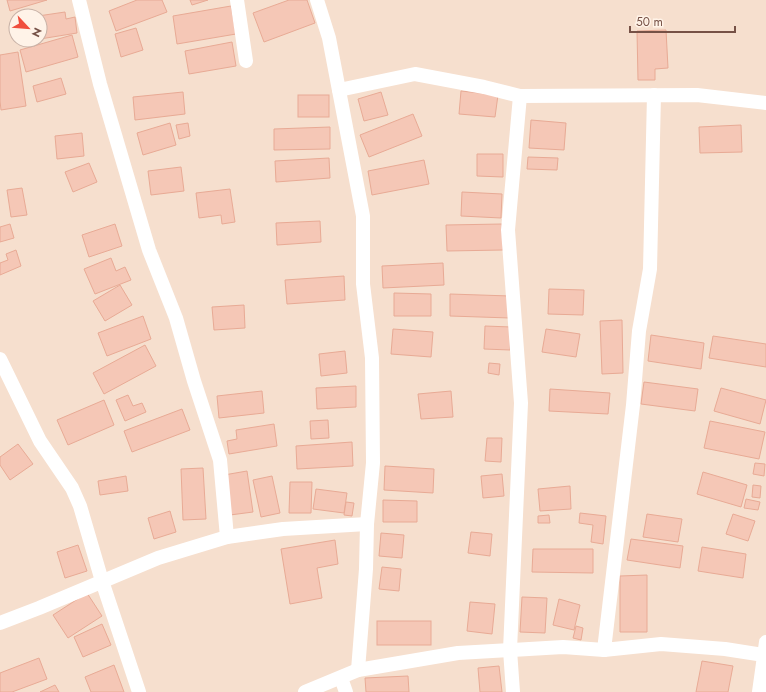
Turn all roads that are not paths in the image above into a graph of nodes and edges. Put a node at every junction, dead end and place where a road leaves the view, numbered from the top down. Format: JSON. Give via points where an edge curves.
{"nodes":[{"id":1,"x":79,"y":0,"type":"edge"},
{"id":2,"x":237,"y":0,"type":"edge"},
{"id":3,"x":317,"y":0,"type":"edge"},
{"id":4,"x":246,"y":61,"type":"dead end"},
{"id":5,"x":339,"y":90,"type":"junction"},
{"id":6,"x":654,"y":95,"type":"junction"},
{"id":7,"x":520,"y":96,"type":"junction"},
{"id":8,"x":766,"y":102,"type":"edge"},
{"id":9,"x":0,"y":359,"type":"edge"},
{"id":10,"x":367,"y":524,"type":"junction"},
{"id":11,"x":227,"y":537,"type":"junction"},
{"id":12,"x":102,"y":581,"type":"junction"},
{"id":13,"x":0,"y":623,"type":"edge"},
{"id":14,"x":765,"y":648,"type":"edge"},
{"id":15,"x":510,"y":650,"type":"junction"},
{"id":16,"x":604,"y":650,"type":"junction"},
{"id":17,"x":358,"y":670,"type":"junction"},
{"id":18,"x":341,"y":678,"type":"junction"},
{"id":19,"x":139,"y":692,"type":"edge"},
{"id":20,"x":305,"y":692,"type":"edge"},
{"id":21,"x":346,"y":692,"type":"edge"},
{"id":22,"x":513,"y":692,"type":"edge"},
{"id":23,"x":759,"y":692,"type":"edge"}],
"edges":[{"from":1,"to":11,"type":"street","via":[[100,84],[150,250],[176,318],[220,460]]},
{"from":2,"to":4,"type":"street"},
{"from":3,"to":5,"type":"street","via":[[329,38]]},
{"from":5,"to":7,"type":"street","via":[[415,74]]},
{"from":5,"to":10,"type":"street","via":[[364,216],[363,284],[372,358],[373,463]]},
{"from":6,"to":7,"type":"street"},
{"from":6,"to":8,"type":"street","via":[[697,95]]},
{"from":6,"to":16,"type":"street","via":[[650,269],[639,331],[633,405]]},
{"from":7,"to":15,"type":"street","via":[[508,230],[521,403]]},
{"from":9,"to":12,"type":"street","via":[[40,441],[80,506]]},
{"from":10,"to":11,"type":"street","via":[[283,529]]},
{"from":10,"to":17,"type":"street"},
{"from":11,"to":12,"type":"street","via":[[158,558]]},
{"from":12,"to":13,"type":"street"},
{"from":12,"to":19,"type":"street"},
{"from":14,"to":16,"type":"street","via":[[725,649],[661,644]]},
{"from":14,"to":23,"type":"street"},
{"from":15,"to":16,"type":"street","via":[[562,647]]},
{"from":15,"to":17,"type":"street","via":[[458,653]]},
{"from":15,"to":22,"type":"street"},
{"from":17,"to":18,"type":"street"},
{"from":18,"to":20,"type":"street"},
{"from":18,"to":21,"type":"street"}]}
